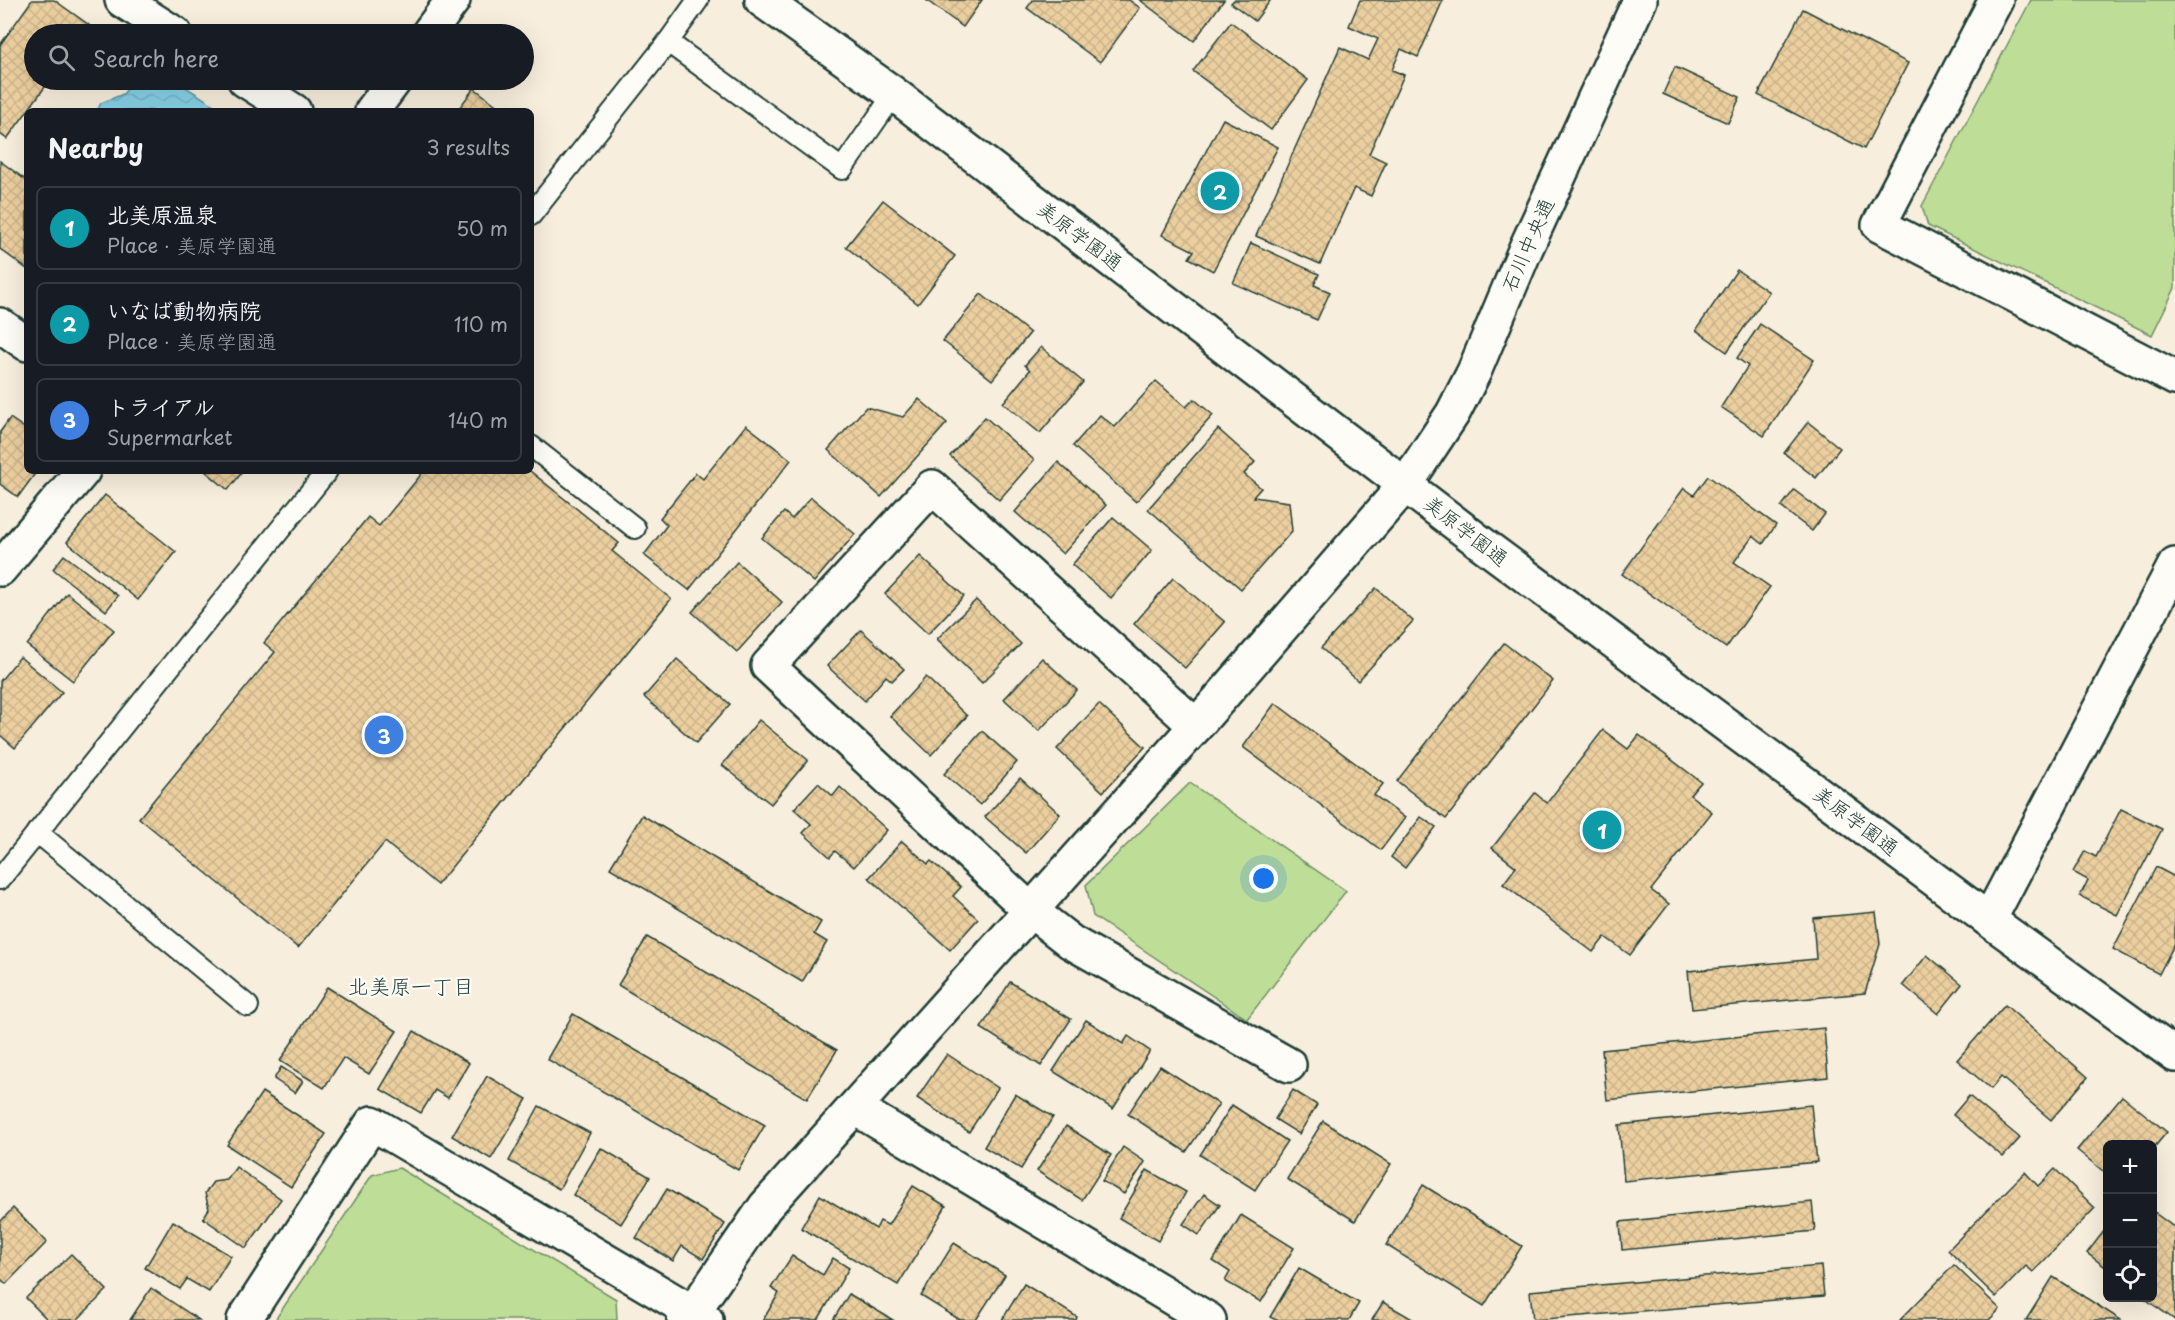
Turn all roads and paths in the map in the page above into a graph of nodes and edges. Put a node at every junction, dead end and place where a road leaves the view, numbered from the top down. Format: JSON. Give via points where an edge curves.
{"nodes":[{"id":1,"x":122,"y":0,"type":"edge"},
{"id":2,"x":453,"y":0,"type":"edge"},
{"id":3,"x":698,"y":0,"type":"edge"},
{"id":4,"x":762,"y":0,"type":"edge"},
{"id":5,"x":1641,"y":0,"type":"edge"},
{"id":6,"x":1996,"y":0,"type":"edge"},
{"id":7,"x":159,"y":24,"type":"edge"},
{"id":8,"x":435,"y":24,"type":"edge"},
{"id":9,"x":668,"y":42,"type":"junction"},
{"id":10,"x":261,"y":90,"type":"edge"},
{"id":11,"x":388,"y":90,"type":"edge"},
{"id":12,"x":894,"y":94,"type":"junction"},
{"id":13,"x":289,"y":108,"type":"edge"},
{"id":14,"x":374,"y":108,"type":"edge"},
{"id":15,"x":534,"y":211,"type":"edge"},
{"id":16,"x":0,"y":325,"type":"edge"},
{"id":17,"x":24,"y":342,"type":"edge"},
{"id":18,"x":2175,"y":378,"type":"edge"},
{"id":19,"x":534,"y":448,"type":"edge"},
{"id":20,"x":80,"y":474,"type":"edge"},
{"id":21,"x":325,"y":474,"type":"edge"},
{"id":22,"x":1406,"y":484,"type":"junction"},
{"id":23,"x":635,"y":528,"type":"dead end"},
{"id":24,"x":0,"y":569,"type":"edge"},
{"id":25,"x":2174,"y":569,"type":"edge"},
{"id":26,"x":1196,"y":726,"type":"junction"},
{"id":27,"x":37,"y":832,"type":"junction"},
{"id":28,"x":0,"y":879,"type":"edge"},
{"id":29,"x":1030,"y":910,"type":"junction"},
{"id":30,"x":1989,"y":920,"type":"junction"},
{"id":31,"x":248,"y":1006,"type":"dead end"},
{"id":32,"x":2175,"y":1055,"type":"edge"},
{"id":33,"x":1289,"y":1065,"type":"dead end"},
{"id":34,"x":855,"y":1108,"type":"junction"},
{"id":35,"x":694,"y":1317,"type":"edge"},
{"id":36,"x":244,"y":1320,"type":"edge"},
{"id":37,"x":1209,"y":1320,"type":"edge"}],
"edges":[{"from":1,"to":7,"type":"street"},
{"from":2,"to":8,"type":"street"},
{"from":3,"to":9,"type":"lane"},
{"from":4,"to":12,"type":"street","name":"美原学園通"},
{"from":5,"to":22,"type":"street","name":"石川中央通","via":[[1526,248],[1474,372],[1453,413]]},
{"from":6,"to":18,"type":"street","via":[[1879,225]]},
{"from":9,"to":12,"type":"lane","via":[[842,169]]},
{"from":9,"to":15,"type":"lane"},
{"from":10,"to":13,"type":"street"},
{"from":11,"to":14,"type":"street"},
{"from":12,"to":22,"type":"street","name":"美原学園通"},
{"from":16,"to":17,"type":"street"},
{"from":19,"to":23,"type":"lane"},
{"from":20,"to":24,"type":"street"},
{"from":21,"to":27,"type":"lane"},
{"from":22,"to":26,"type":"street","name":"石川中央通"},
{"from":22,"to":30,"type":"street","name":"美原学園通"},
{"from":25,"to":30,"type":"street"},
{"from":26,"to":29,"type":"street","name":"石川中央通"},
{"from":26,"to":29,"type":"street","via":[[932,487],[768,666]]},
{"from":27,"to":28,"type":"lane"},
{"from":27,"to":31,"type":"lane"},
{"from":29,"to":33,"type":"street","via":[[1071,942]]},
{"from":29,"to":34,"type":"street","name":"石川中央通"},
{"from":30,"to":32,"type":"street","name":"美原学園通"},
{"from":34,"to":35,"type":"street","name":"石川中央通","via":[[765,1207]]},
{"from":34,"to":37,"type":"street"},
{"from":35,"to":36,"type":"street","via":[[372,1123]]}]}
